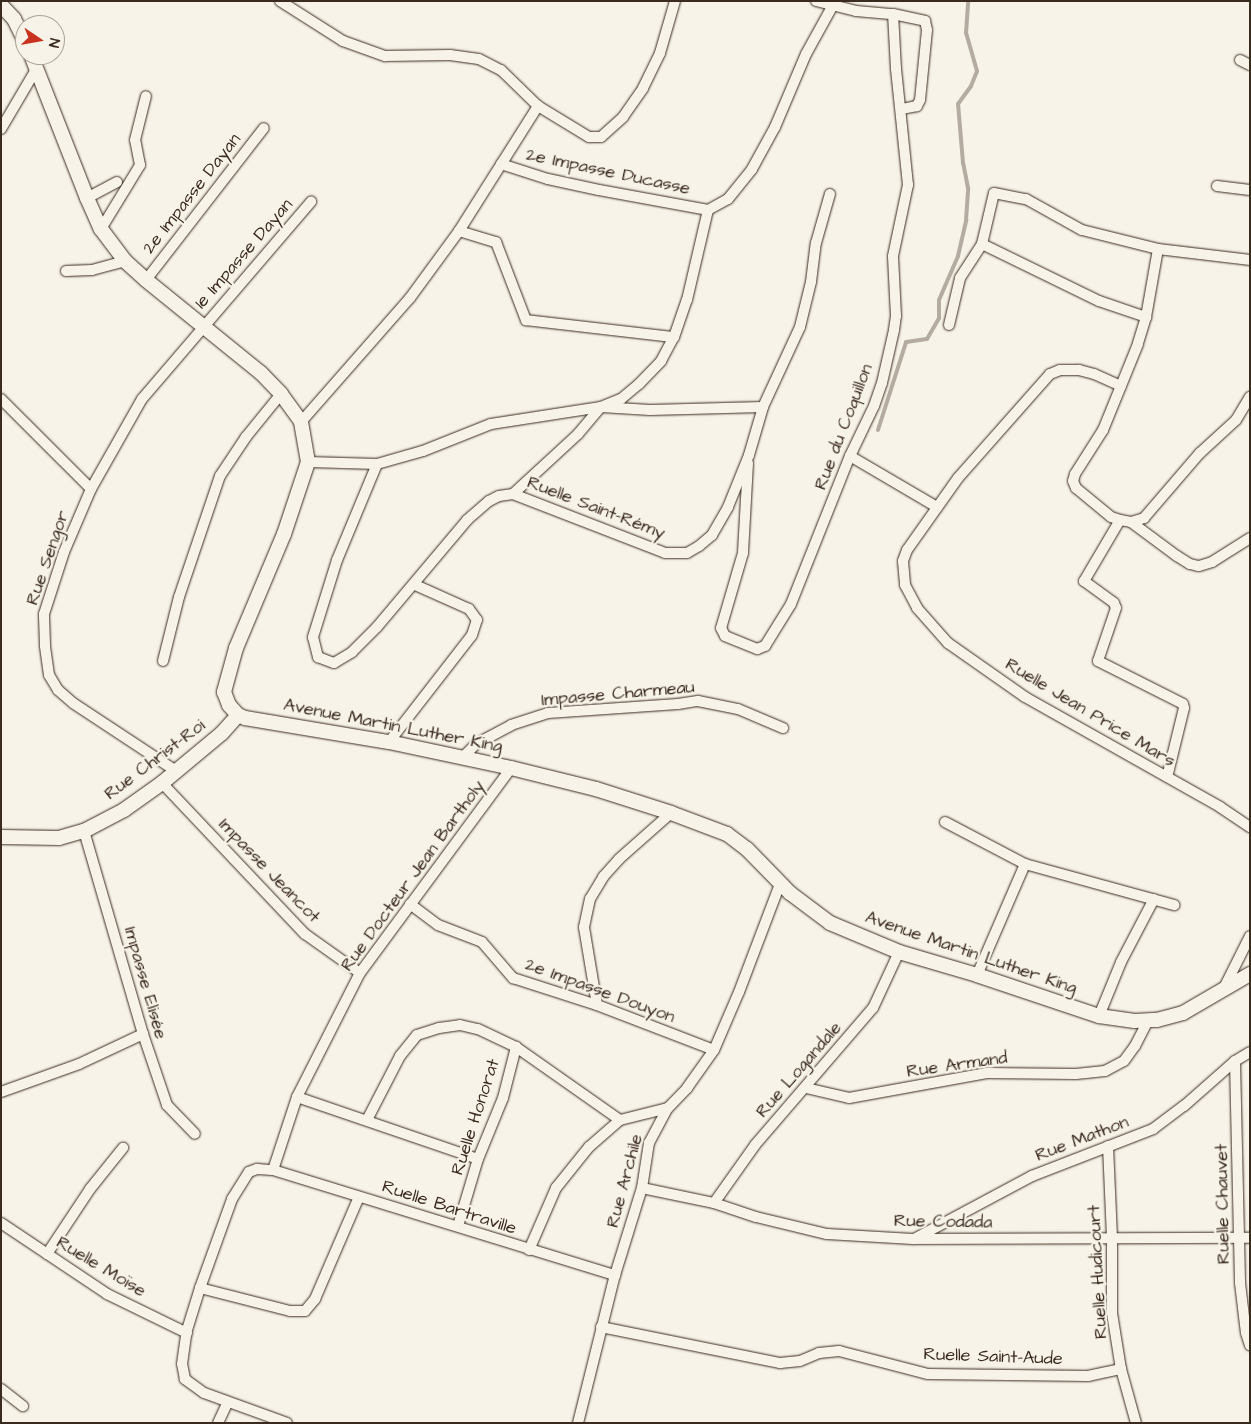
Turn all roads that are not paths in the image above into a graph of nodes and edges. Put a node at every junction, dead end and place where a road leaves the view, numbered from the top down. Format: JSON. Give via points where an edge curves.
{"nodes":[{"id":1,"x":280,"y":1,"type":"edge"},
{"id":2,"x":675,"y":1,"type":"edge"},
{"id":3,"x":816,"y":1,"type":"edge"},
{"id":4,"x":1,"y":4,"type":"edge"},
{"id":5,"x":833,"y":5,"type":"junction"},
{"id":6,"x":893,"y":14,"type":"junction"},
{"id":7,"x":15,"y":21,"type":"edge"},
{"id":8,"x":1240,"y":60,"type":"dead end"},
{"id":9,"x":36,"y":65,"type":"edge"},
{"id":10,"x":1250,"y":65,"type":"edge"},
{"id":11,"x":37,"y":68,"type":"junction"},
{"id":12,"x":146,"y":96,"type":"dead end"},
{"id":13,"x":538,"y":106,"type":"junction"},
{"id":14,"x":901,"y":109,"type":"junction"},
{"id":15,"x":3,"y":122,"type":"edge"},
{"id":16,"x":264,"y":128,"type":"dead end"},
{"id":17,"x":501,"y":164,"type":"junction"},
{"id":18,"x":117,"y":182,"type":"dead end"},
{"id":19,"x":1217,"y":186,"type":"dead end"},
{"id":20,"x":1250,"y":190,"type":"edge"},
{"id":21,"x":830,"y":194,"type":"dead end"},
{"id":22,"x":86,"y":198,"type":"junction"},
{"id":23,"x":311,"y":202,"type":"dead end"},
{"id":24,"x":708,"y":210,"type":"junction"},
{"id":25,"x":101,"y":229,"type":"junction"},
{"id":26,"x":458,"y":231,"type":"junction"},
{"id":27,"x":982,"y":244,"type":"junction"},
{"id":28,"x":1158,"y":250,"type":"junction"},
{"id":29,"x":1250,"y":260,"type":"edge"},
{"id":30,"x":125,"y":261,"type":"junction"},
{"id":31,"x":66,"y":271,"type":"dead end"},
{"id":32,"x":146,"y":280,"type":"junction"},
{"id":33,"x":1146,"y":317,"type":"junction"},
{"id":34,"x":949,"y":325,"type":"dead end"},
{"id":35,"x":202,"y":328,"type":"junction"},
{"id":36,"x":674,"y":337,"type":"junction"},
{"id":37,"x":1121,"y":386,"type":"junction"},
{"id":38,"x":281,"y":394,"type":"junction"},
{"id":39,"x":1250,"y":397,"type":"edge"},
{"id":40,"x":1,"y":399,"type":"edge"},
{"id":41,"x":601,"y":407,"type":"junction"},
{"id":42,"x":763,"y":407,"type":"junction"},
{"id":43,"x":301,"y":422,"type":"junction"},
{"id":44,"x":749,"y":454,"type":"junction"},
{"id":45,"x":850,"y":456,"type":"junction"},
{"id":46,"x":308,"y":462,"type":"junction"},
{"id":47,"x":378,"y":464,"type":"junction"},
{"id":48,"x":91,"y":489,"type":"junction"},
{"id":49,"x":513,"y":494,"type":"junction"},
{"id":50,"x":937,"y":507,"type":"junction"},
{"id":51,"x":1120,"y":520,"type":"junction"},
{"id":52,"x":1131,"y":522,"type":"junction"},
{"id":53,"x":1250,"y":538,"type":"edge"},
{"id":54,"x":413,"y":584,"type":"junction"},
{"id":55,"x":163,"y":661,"type":"dead end"},
{"id":56,"x":238,"y":715,"type":"junction"},
{"id":57,"x":783,"y":728,"type":"dead end"},
{"id":58,"x":389,"y":742,"type":"junction"},
{"id":59,"x":463,"y":757,"type":"junction"},
{"id":60,"x":511,"y":768,"type":"junction"},
{"id":61,"x":176,"y":771,"type":"junction"},
{"id":62,"x":1167,"y":777,"type":"junction"},
{"id":63,"x":162,"y":783,"type":"junction"},
{"id":64,"x":671,"y":813,"type":"junction"},
{"id":65,"x":945,"y":822,"type":"dead end"},
{"id":66,"x":1250,"y":827,"type":"edge"},
{"id":67,"x":84,"y":831,"type":"junction"},
{"id":68,"x":1,"y":837,"type":"edge"},
{"id":69,"x":1025,"y":864,"type":"junction"},
{"id":70,"x":780,"y":884,"type":"junction"},
{"id":71,"x":1154,"y":900,"type":"junction"},
{"id":72,"x":410,"y":904,"type":"junction"},
{"id":73,"x":1174,"y":905,"type":"dead end"},
{"id":74,"x":1250,"y":936,"type":"edge"},
{"id":75,"x":899,"y":952,"type":"junction"},
{"id":76,"x":360,"y":973,"type":"junction"},
{"id":77,"x":1250,"y":974,"type":"edge"},
{"id":78,"x":977,"y":975,"type":"junction"},
{"id":79,"x":1223,"y":990,"type":"junction"},
{"id":80,"x":597,"y":1005,"type":"junction"},
{"id":81,"x":1099,"y":1016,"type":"junction"},
{"id":82,"x":1148,"y":1020,"type":"junction"},
{"id":83,"x":143,"y":1034,"type":"junction"},
{"id":84,"x":516,"y":1047,"type":"junction"},
{"id":85,"x":714,"y":1050,"type":"junction"},
{"id":86,"x":1250,"y":1052,"type":"edge"},
{"id":87,"x":1236,"y":1061,"type":"junction"},
{"id":88,"x":806,"y":1088,"type":"junction"},
{"id":89,"x":1,"y":1092,"type":"edge"},
{"id":90,"x":298,"y":1097,"type":"junction"},
{"id":91,"x":668,"y":1108,"type":"junction"},
{"id":92,"x":367,"y":1120,"type":"junction"},
{"id":93,"x":620,"y":1120,"type":"junction"},
{"id":94,"x":195,"y":1134,"type":"dead end"},
{"id":95,"x":1108,"y":1146,"type":"junction"},
{"id":96,"x":123,"y":1148,"type":"dead end"},
{"id":97,"x":478,"y":1159,"type":"junction"},
{"id":98,"x":273,"y":1170,"type":"junction"},
{"id":99,"x":642,"y":1188,"type":"junction"},
{"id":100,"x":359,"y":1197,"type":"junction"},
{"id":101,"x":714,"y":1203,"type":"junction"},
{"id":102,"x":1,"y":1223,"type":"edge"},
{"id":103,"x":458,"y":1226,"type":"junction"},
{"id":104,"x":1112,"y":1237,"type":"junction"},
{"id":105,"x":1245,"y":1238,"type":"edge"},
{"id":106,"x":913,"y":1239,"type":"junction"},
{"id":107,"x":529,"y":1250,"type":"junction"},
{"id":108,"x":47,"y":1254,"type":"junction"},
{"id":109,"x":615,"y":1275,"type":"junction"},
{"id":110,"x":200,"y":1288,"type":"junction"},
{"id":111,"x":601,"y":1327,"type":"junction"},
{"id":112,"x":187,"y":1333,"type":"junction"},
{"id":113,"x":1250,"y":1345,"type":"edge"},
{"id":114,"x":1121,"y":1369,"type":"junction"},
{"id":115,"x":1,"y":1389,"type":"edge"},
{"id":116,"x":228,"y":1402,"type":"junction"},
{"id":117,"x":23,"y":1406,"type":"dead end"},
{"id":118,"x":218,"y":1423,"type":"edge"},
{"id":119,"x":287,"y":1423,"type":"edge"},
{"id":120,"x":578,"y":1423,"type":"edge"},
{"id":121,"x":1136,"y":1423,"type":"edge"}],
"edges":[{"from":1,"to":13,"type":"street","via":[[343,41],[385,56],[450,55],[479,59],[501,70]]},
{"from":2,"to":13,"type":"street","via":[[660,53],[644,88],[609,132],[602,137],[589,137]]},
{"from":3,"to":5,"type":"street"},
{"from":4,"to":7,"type":"main road"},
{"from":5,"to":6,"type":"street","via":[[856,11]]},
{"from":5,"to":24,"type":"street","via":[[806,54],[775,127],[752,169],[728,198]]},
{"from":6,"to":14,"type":"street","name":"Rue du Coquillon"},
{"from":6,"to":14,"type":"street","via":[[922,19],[927,26],[920,100],[917,106]]},
{"from":8,"to":10,"type":"street"},
{"from":9,"to":11,"type":"main road"},
{"from":11,"to":15,"type":"street"},
{"from":11,"to":22,"type":"main road"},
{"from":12,"to":25,"type":"street","via":[[135,140],[140,165]]},
{"from":13,"to":17,"type":"street"},
{"from":14,"to":45,"type":"street","name":"Rue du Coquillon","via":[[908,185],[893,256],[895,323],[879,390]]},
{"from":16,"to":32,"type":"street","name":"2e Impasse Dayan"},
{"from":17,"to":24,"type":"street","name":"2e Impasse Ducasse","via":[[548,179]]},
{"from":17,"to":26,"type":"street"},
{"from":18,"to":22,"type":"street"},
{"from":19,"to":20,"type":"street"},
{"from":21,"to":42,"type":"street","name":"Ruelle Saint-Rémy","via":[[816,243],[800,327]]},
{"from":22,"to":25,"type":"main road"},
{"from":23,"to":35,"type":"street","name":"1e Impasse Dayan"},
{"from":24,"to":36,"type":"street","via":[[687,300]]},
{"from":25,"to":30,"type":"main road"},
{"from":26,"to":36,"type":"street","via":[[496,242],[526,320]]},
{"from":26,"to":43,"type":"street","via":[[410,298]]},
{"from":27,"to":28,"type":"street","via":[[994,193],[1026,198],[1082,230]]},
{"from":27,"to":33,"type":"street","via":[[1099,300]]},
{"from":27,"to":34,"type":"street","via":[[960,278]]},
{"from":28,"to":29,"type":"street"},
{"from":28,"to":33,"type":"street"},
{"from":30,"to":31,"type":"street","via":[[92,270]]},
{"from":30,"to":32,"type":"main road"},
{"from":32,"to":35,"type":"main road"},
{"from":33,"to":37,"type":"street"},
{"from":35,"to":38,"type":"main road","via":[[261,374]]},
{"from":35,"to":48,"type":"street","name":"Rue Sengor","via":[[142,399]]},
{"from":36,"to":41,"type":"street","via":[[661,361],[640,384],[621,399]]},
{"from":37,"to":50,"type":"street","via":[[1079,370],[1060,370],[1050,374],[958,478]]},
{"from":37,"to":51,"type":"street","via":[[1103,430],[1073,481],[1076,488],[1111,517]]},
{"from":38,"to":43,"type":"main road"},
{"from":38,"to":55,"type":"street","via":[[220,476],[179,597]]},
{"from":39,"to":52,"type":"street","via":[[1236,420],[1200,453],[1144,518]]},
{"from":40,"to":48,"type":"street"},
{"from":41,"to":42,"type":"street","via":[[650,410]]},
{"from":41,"to":47,"type":"street","via":[[491,424],[423,451]]},
{"from":41,"to":49,"type":"street","via":[[578,434]]},
{"from":42,"to":44,"type":"street","name":"Ruelle Saint-Rémy"},
{"from":43,"to":46,"type":"main road"},
{"from":44,"to":45,"type":"street","name":"Rue du Coquillon","via":[[742,552],[721,628],[725,636],[757,649],[765,646],[791,604]]},
{"from":44,"to":49,"type":"street","name":"Ruelle Saint-Rémy","via":[[728,507],[712,535],[688,553],[656,550]]},
{"from":45,"to":50,"type":"street"},
{"from":46,"to":47,"type":"street"},
{"from":46,"to":56,"type":"main road","via":[[284,534],[236,648],[224,692]]},
{"from":47,"to":54,"type":"street","name":"Ruelle Saint-Rémy","via":[[337,560],[313,638],[318,657],[334,663],[352,652]]},
{"from":48,"to":61,"type":"street","name":"Rue Sengor","via":[[64,552],[44,614],[49,674],[58,690],[73,703]]},
{"from":49,"to":54,"type":"street","name":"Ruelle Saint-Rémy","via":[[489,501],[467,520]]},
{"from":50,"to":62,"type":"street","name":"Ruelle Jean Price Mars","via":[[902,561],[905,585],[918,608],[948,643],[1025,697]]},
{"from":51,"to":52,"type":"street"},
{"from":51,"to":62,"type":"street","via":[[1084,581],[1114,603],[1116,608],[1098,661],[1183,704]]},
{"from":52,"to":53,"type":"street","via":[[1177,556],[1199,566],[1212,562]]},
{"from":54,"to":58,"type":"street","via":[[469,610],[477,620],[472,635]]},
{"from":56,"to":58,"type":"main road","name":"Avenue Martin Luther King"},
{"from":56,"to":61,"type":"main road","name":"Rue Christ-Roi","via":[[222,733]]},
{"from":57,"to":59,"type":"street","name":"Impasse Charmeau","via":[[738,709],[698,701],[548,713],[511,725],[476,744]]},
{"from":58,"to":59,"type":"main road","name":"Avenue Martin Luther King"},
{"from":59,"to":60,"type":"main road","name":"Avenue Martin Luther King"},
{"from":60,"to":64,"type":"main road","name":"Avenue Martin Luther King","via":[[596,789]]},
{"from":60,"to":72,"type":"street","name":"Rue Docteur Jean Bartholy"},
{"from":61,"to":63,"type":"main road","name":"Rue Christ-Roi"},
{"from":62,"to":66,"type":"street","name":"Ruelle Jean Price Mars"},
{"from":63,"to":67,"type":"main road","name":"Rue Christ-Roi","via":[[124,810]]},
{"from":63,"to":76,"type":"street","name":"Impasse Jeancot","via":[[305,934]]},
{"from":64,"to":70,"type":"main road","name":"Avenue Martin Luther King","via":[[727,834],[748,849]]},
{"from":64,"to":80,"type":"street","via":[[602,877],[590,899],[584,927]]},
{"from":65,"to":69,"type":"street"},
{"from":67,"to":68,"type":"main road","name":"Rue Christ-Roi","via":[[59,838]]},
{"from":67,"to":83,"type":"street","name":"Impasse Elisée"},
{"from":69,"to":71,"type":"street"},
{"from":69,"to":78,"type":"street"},
{"from":70,"to":75,"type":"main road","name":"Avenue Martin Luther King","via":[[830,924]]},
{"from":70,"to":85,"type":"street","name":"Rue Archile"},
{"from":71,"to":73,"type":"street"},
{"from":71,"to":81,"type":"street","via":[[1121,962]]},
{"from":72,"to":76,"type":"street","name":"Rue Docteur Jean Bartholy"},
{"from":72,"to":80,"type":"street","name":"2e Impasse Douyon","via":[[438,925],[482,942],[513,978]]},
{"from":74,"to":79,"type":"street"},
{"from":75,"to":78,"type":"main road","name":"Avenue Martin Luther King"},
{"from":75,"to":88,"type":"street","name":"Rue Logandale","via":[[872,1008]]},
{"from":76,"to":90,"type":"street","name":"Rue Docteur Jean Bartholy"},
{"from":77,"to":79,"type":"main road","name":"Avenue Martin Luther King"},
{"from":78,"to":81,"type":"main road","name":"Avenue Martin Luther King"},
{"from":79,"to":82,"type":"main road","name":"Avenue Martin Luther King","via":[[1183,1013]]},
{"from":80,"to":85,"type":"street","name":"2e Impasse Douyon"},
{"from":81,"to":82,"type":"main road","name":"Avenue Martin Luther King"},
{"from":82,"to":88,"type":"street","name":"Rue Armand","via":[[1124,1061],[1105,1071],[1076,1074],[987,1073],[849,1098]]},
{"from":83,"to":89,"type":"street","via":[[79,1064]]},
{"from":83,"to":94,"type":"street","name":"Impasse Elisée","via":[[166,1106]]},
{"from":84,"to":92,"type":"street","name":"Ruelle Honorat","via":[[478,1029],[460,1025],[417,1035],[400,1056]]},
{"from":84,"to":93,"type":"street","name":"Ruelle Honorat"},
{"from":84,"to":97,"type":"street","name":"Ruelle Honorat","via":[[503,1098]]},
{"from":85,"to":91,"type":"street","name":"Rue Archile"},
{"from":86,"to":87,"type":"street","name":"Rue Mathon"},
{"from":87,"to":95,"type":"street","name":"Rue Mathon","via":[[1153,1129]]},
{"from":87,"to":105,"type":"street","name":"Ruelle Chauvet"},
{"from":88,"to":101,"type":"street","name":"Rue Logandale","via":[[755,1145]]},
{"from":90,"to":92,"type":"street"},
{"from":90,"to":98,"type":"street","name":"Rue Docteur Jean Bartholy"},
{"from":91,"to":93,"type":"street"},
{"from":91,"to":99,"type":"street","name":"Rue Archile","via":[[649,1143]]},
{"from":92,"to":97,"type":"street"},
{"from":93,"to":107,"type":"street","via":[[589,1147],[556,1188]]},
{"from":95,"to":104,"type":"street","name":"Ruelle Hudicourt"},
{"from":95,"to":106,"type":"street","name":"Rue Mathon","via":[[1032,1176]]},
{"from":96,"to":108,"type":"street","via":[[90,1189]]},
{"from":97,"to":103,"type":"street","name":"Ruelle Honorat"},
{"from":98,"to":100,"type":"street","name":"Ruelle Bartraville"},
{"from":98,"to":110,"type":"street","via":[[249,1172],[232,1199]]},
{"from":99,"to":101,"type":"street","name":"Rue Codada"},
{"from":99,"to":109,"type":"street","name":"Rue Archile"},
{"from":100,"to":103,"type":"street","name":"Ruelle Bartraville"},
{"from":100,"to":110,"type":"street","via":[[315,1299],[305,1311],[290,1311]]},
{"from":101,"to":106,"type":"street","name":"Rue Codada","via":[[827,1234]]},
{"from":102,"to":108,"type":"street","name":"Ruelle Moïse"},
{"from":103,"to":107,"type":"street","name":"Ruelle Bartraville"},
{"from":104,"to":105,"type":"street","name":"Rue Codada"},
{"from":104,"to":106,"type":"street","name":"Rue Codada"},
{"from":104,"to":114,"type":"street","name":"Ruelle Hudicourt","via":[[1112,1313]]},
{"from":105,"to":113,"type":"street","name":"Ruelle Chauvet","via":[[1240,1283]]},
{"from":107,"to":109,"type":"street","name":"Ruelle Bartraville"},
{"from":108,"to":112,"type":"street","name":"Ruelle Moïse","via":[[107,1294]]},
{"from":109,"to":111,"type":"street","name":"Rue Archile"},
{"from":110,"to":112,"type":"street"},
{"from":111,"to":114,"type":"street","name":"Ruelle Saint-Aude","via":[[780,1363],[840,1351],[928,1374],[1088,1376]]},
{"from":111,"to":120,"type":"street","name":"Rue Archile"},
{"from":112,"to":116,"type":"street","via":[[182,1364],[185,1379],[204,1393]]},
{"from":114,"to":121,"type":"street","name":"Ruelle Hudicourt"},
{"from":115,"to":117,"type":"street"},
{"from":116,"to":118,"type":"street"},
{"from":116,"to":119,"type":"street"}]}
